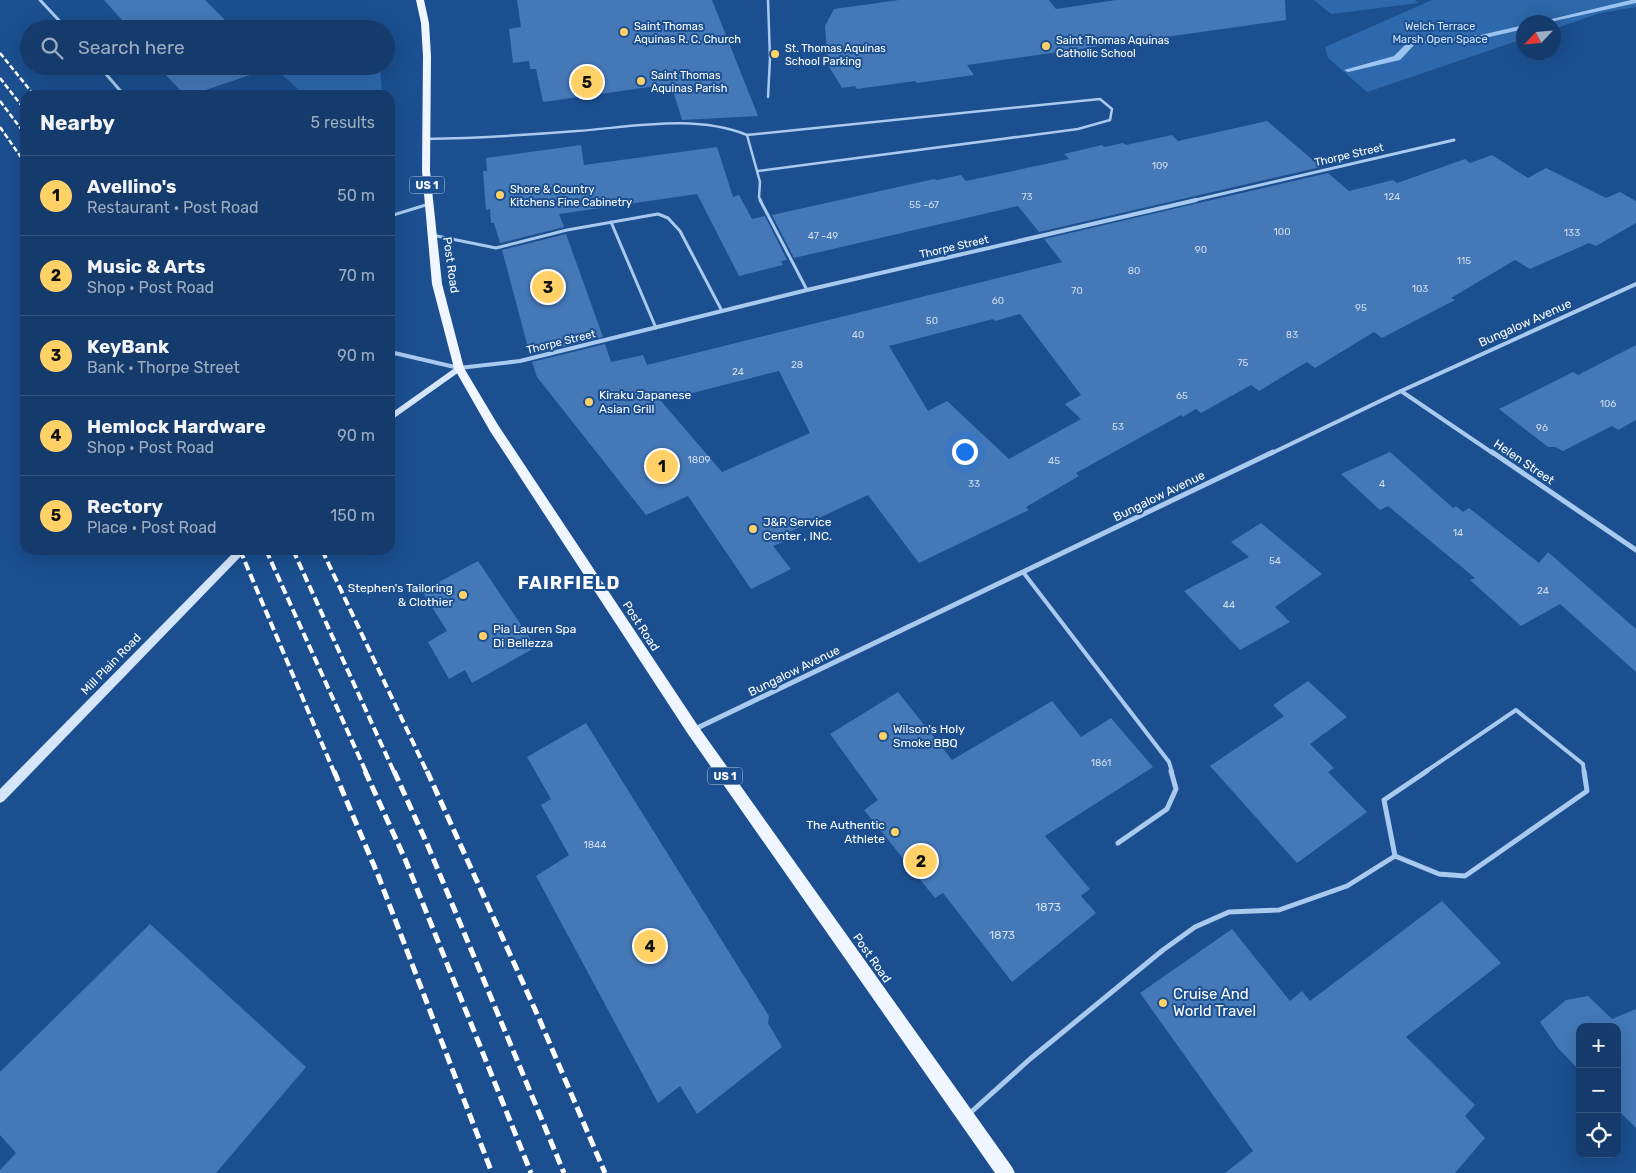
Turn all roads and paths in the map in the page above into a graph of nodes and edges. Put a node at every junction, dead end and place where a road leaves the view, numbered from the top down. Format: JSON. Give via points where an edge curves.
{"nodes":[{"id":1,"x":40,"y":0,"type":"edge"},
{"id":2,"x":420,"y":0,"type":"edge"},
{"id":3,"x":768,"y":0,"type":"edge"},
{"id":4,"x":59,"y":20,"type":"edge"},
{"id":5,"x":107,"y":75,"type":"edge"},
{"id":6,"x":120,"y":90,"type":"edge"},
{"id":7,"x":768,"y":97,"type":"dead end"},
{"id":8,"x":747,"y":135,"type":"junction"},
{"id":9,"x":425,"y":139,"type":"junction"},
{"id":10,"x":1454,"y":140,"type":"dead end"},
{"id":11,"x":758,"y":171,"type":"junction"},
{"id":12,"x":429,"y":204,"type":"junction"},
{"id":13,"x":395,"y":214,"type":"edge"},
{"id":14,"x":611,"y":222,"type":"junction"},
{"id":15,"x":432,"y":235,"type":"junction"},
{"id":16,"x":1636,"y":284,"type":"edge"},
{"id":17,"x":807,"y":290,"type":"junction"},
{"id":18,"x":722,"y":311,"type":"junction"},
{"id":19,"x":656,"y":328,"type":"junction"},
{"id":20,"x":395,"y":353,"type":"edge"},
{"id":21,"x":458,"y":368,"type":"junction"},
{"id":22,"x":1401,"y":391,"type":"junction"},
{"id":23,"x":395,"y":414,"type":"edge"},
{"id":24,"x":1636,"y":550,"type":"edge"},
{"id":25,"x":237,"y":555,"type":"edge"},
{"id":26,"x":1023,"y":572,"type":"junction"},
{"id":27,"x":692,"y":730,"type":"junction"},
{"id":28,"x":0,"y":797,"type":"edge"},
{"id":29,"x":1118,"y":843,"type":"dead end"},
{"id":30,"x":1395,"y":856,"type":"junction"},
{"id":31,"x":966,"y":1117,"type":"junction"},
{"id":32,"x":1006,"y":1173,"type":"edge"}],
"edges":[{"from":1,"to":4,"type":"street"},
{"from":2,"to":9,"type":"main road","name":"Post Road","number":"US 1","via":[[427,56]]},
{"from":3,"to":7,"type":"lane"},
{"from":5,"to":6,"type":"street"},
{"from":8,"to":9,"type":"lane","via":[[736,128],[662,125]]},
{"from":8,"to":11,"type":"lane"},
{"from":8,"to":11,"type":"lane","via":[[1100,99],[1112,110],[1110,120],[1078,129]]},
{"from":9,"to":12,"type":"main road","name":"Post Road","number":"US 1"},
{"from":10,"to":17,"type":"street","name":"Thorpe Street"},
{"from":11,"to":17,"type":"lane","via":[[759,197]]},
{"from":12,"to":13,"type":"lane"},
{"from":12,"to":15,"type":"main road","name":"Post Road","number":"US 1"},
{"from":14,"to":15,"type":"lane","via":[[496,248]]},
{"from":14,"to":18,"type":"lane","via":[[658,214],[668,218],[680,231]]},
{"from":14,"to":19,"type":"lane"},
{"from":15,"to":21,"type":"main road","name":"Post Road","number":"US 1","via":[[437,284]]},
{"from":16,"to":22,"type":"street","name":"Bungalow Avenue"},
{"from":17,"to":18,"type":"street","name":"Thorpe Street"},
{"from":18,"to":19,"type":"street","name":"Thorpe Street"},
{"from":19,"to":21,"type":"street","name":"Thorpe Street","via":[[520,361]]},
{"from":20,"to":21,"type":"street","name":"Thorpe Street"},
{"from":21,"to":23,"type":"main road"},
{"from":21,"to":27,"type":"main road","name":"Post Road","number":"US 1"},
{"from":22,"to":24,"type":"street","name":"Helen Street"},
{"from":22,"to":26,"type":"street","name":"Bungalow Avenue"},
{"from":25,"to":28,"type":"main road","name":"Mill Plain Road"},
{"from":26,"to":27,"type":"street","name":"Bungalow Avenue"},
{"from":26,"to":29,"type":"lane","via":[[1169,762],[1176,789],[1167,809]]},
{"from":27,"to":31,"type":"main road","name":"Post Road","number":"US 1"},
{"from":30,"to":30,"type":"lane","via":[[1439,874],[1465,876],[1587,791],[1583,764],[1516,710],[1384,800]]},
{"from":30,"to":31,"type":"lane","via":[[1347,886],[1279,910],[1229,912],[1196,927],[1096,1005]]},
{"from":31,"to":32,"type":"main road","name":"Post Road","number":"US 1"}]}
